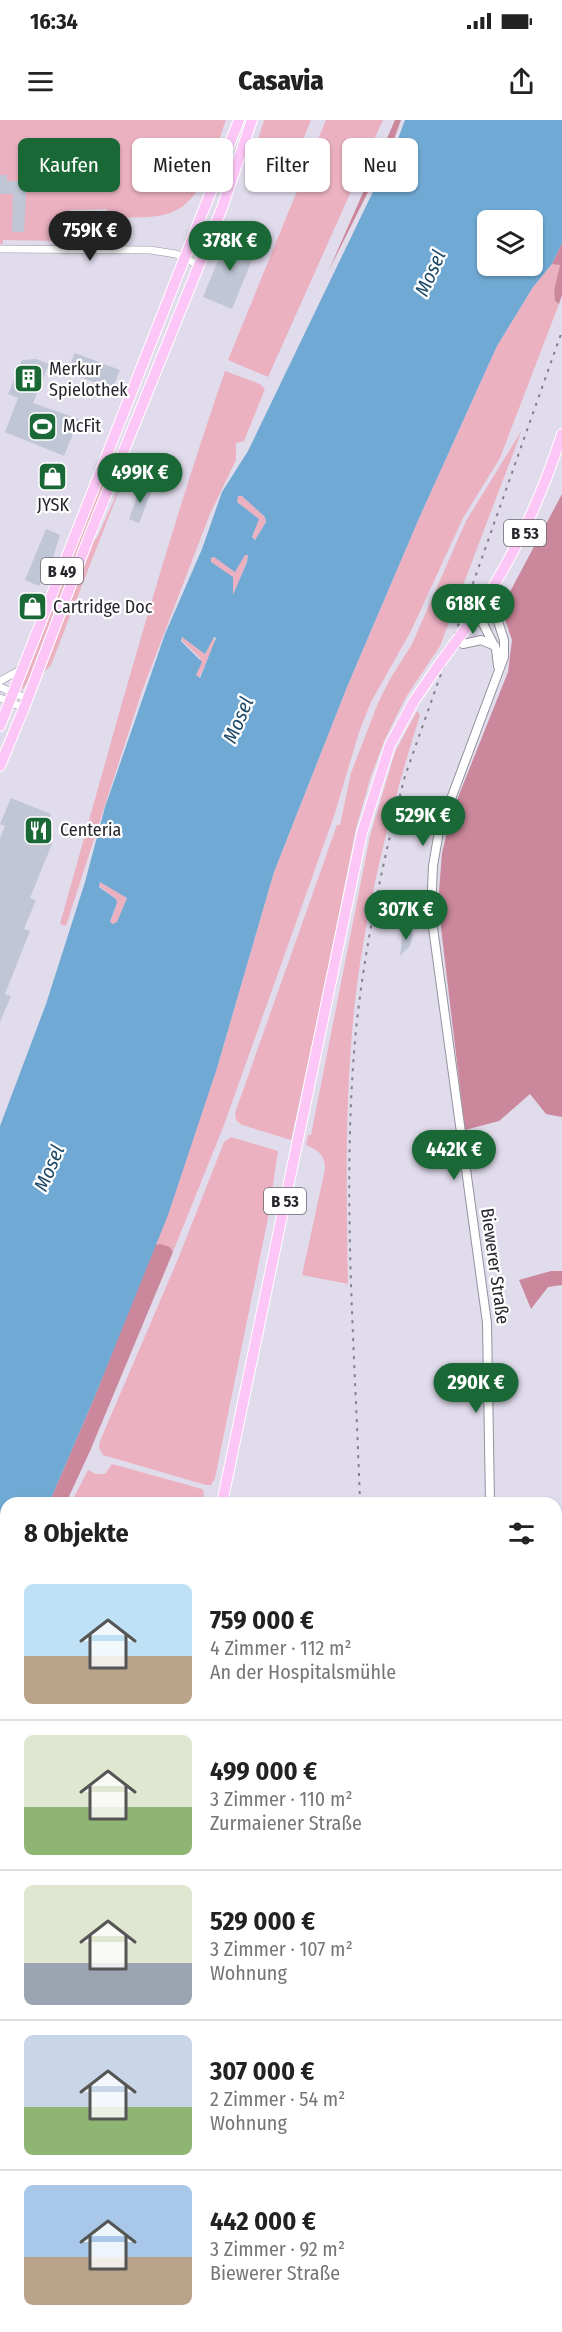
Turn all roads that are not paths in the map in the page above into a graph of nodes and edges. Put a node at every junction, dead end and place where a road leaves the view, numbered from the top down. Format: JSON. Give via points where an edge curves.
{"nodes":[{"id":1,"x":239,"y":120,"type":"edge"},
{"id":2,"x":252,"y":120,"type":"edge"},
{"id":3,"x":202,"y":212,"type":"junction"},
{"id":4,"x":217,"y":218,"type":"junction"},
{"id":5,"x":0,"y":249,"type":"edge"},
{"id":6,"x":184,"y":258,"type":"junction"},
{"id":7,"x":199,"y":265,"type":"junction"},
{"id":8,"x":562,"y":434,"type":"edge"},
{"id":9,"x":497,"y":581,"type":"junction"},
{"id":10,"x":474,"y":617,"type":"junction"},
{"id":11,"x":498,"y":622,"type":"junction"},
{"id":12,"x":463,"y":644,"type":"dead end"},
{"id":13,"x":495,"y":646,"type":"junction"},
{"id":14,"x":24,"y":667,"type":"junction"},
{"id":15,"x":498,"y":672,"type":"junction"},
{"id":16,"x":0,"y":681,"type":"edge"},
{"id":17,"x":0,"y":687,"type":"edge"},
{"id":18,"x":8,"y":698,"type":"edge"},
{"id":19,"x":26,"y":704,"type":"junction"},
{"id":20,"x":0,"y":726,"type":"edge"},
{"id":21,"x":0,"y":766,"type":"edge"},
{"id":22,"x":223,"y":1497,"type":"edge"},
{"id":23,"x":490,"y":1497,"type":"edge"}],
"edges":[{"from":1,"to":3,"type":"main road","number":"B 49"},
{"from":2,"to":4,"type":"main road","number":"B 49"},
{"from":3,"to":4,"type":"main road"},
{"from":3,"to":6,"type":"main road","number":"B 49"},
{"from":4,"to":7,"type":"main road","number":"B 49"},
{"from":5,"to":6,"type":"street","via":[[150,250]]},
{"from":6,"to":7,"type":"street"},
{"from":6,"to":14,"type":"main road","number":"B 49"},
{"from":7,"to":19,"type":"main road","number":"B 49"},
{"from":8,"to":9,"type":"main road","number":"B 53","via":[[539,501]]},
{"from":9,"to":10,"type":"main road","number":"B 53"},
{"from":9,"to":11,"type":"street","name":"Biewerer Straße","via":[[494,609]]},
{"from":10,"to":11,"type":"street","via":[[488,615]]},
{"from":10,"to":13,"type":"street"},
{"from":10,"to":22,"type":"main road","number":"B 53","bridge":true,"via":[[414,700],[390,746],[362,833]]},
{"from":11,"to":15,"type":"street","name":"Biewerer Straße","via":[[505,643]]},
{"from":12,"to":13,"type":"street","via":[[481,640]]},
{"from":13,"to":15,"type":"street"},
{"from":14,"to":16,"type":"street"},
{"from":14,"to":18,"type":"main road","number":"B 49"},
{"from":15,"to":23,"type":"street","name":"Biewerer Straße","via":[[439,831],[431,913],[487,1323]]},
{"from":17,"to":18,"type":"street"},
{"from":18,"to":19,"type":"street"},
{"from":18,"to":20,"type":"main road","number":"B 49"},
{"from":19,"to":21,"type":"main road","number":"B 49"}]}
